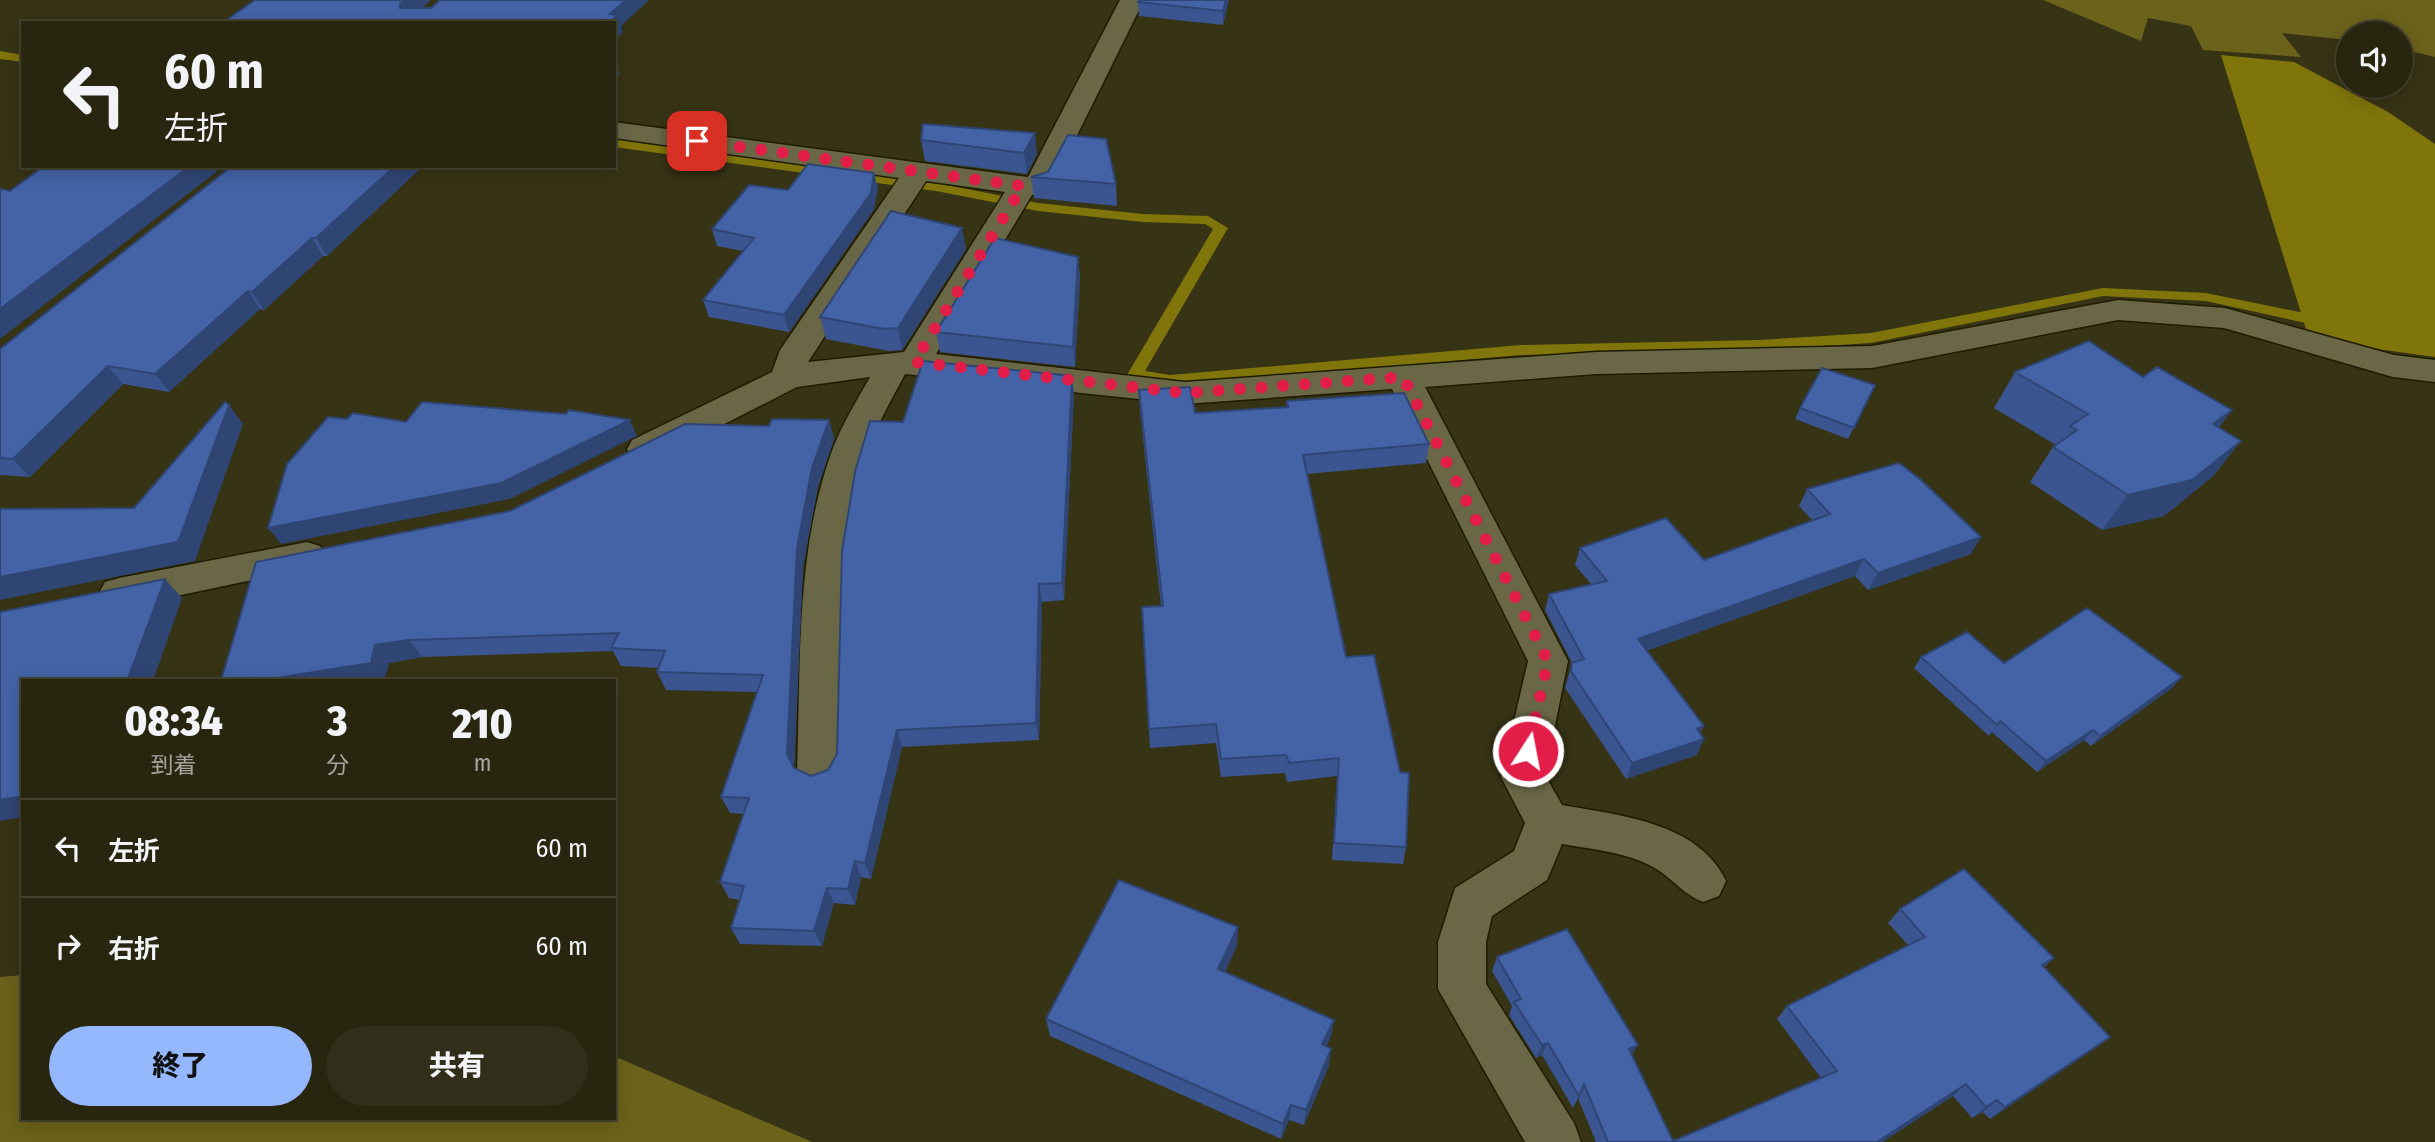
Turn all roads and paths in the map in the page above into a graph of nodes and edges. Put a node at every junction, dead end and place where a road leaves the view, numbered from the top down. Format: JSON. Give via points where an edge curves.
{"nodes":[{"id":1,"x":1132,"y":0,"type":"edge"},
{"id":2,"x":616,"y":130,"type":"edge"},
{"id":3,"x":913,"y":179,"type":"junction"},
{"id":4,"x":1016,"y":197,"type":"junction"},
{"id":5,"x":904,"y":363,"type":"junction"},
{"id":6,"x":2393,"y":366,"type":"junction"},
{"id":7,"x":2435,"y":371,"type":"edge"},
{"id":8,"x":1403,"y":377,"type":"junction"},
{"id":9,"x":787,"y":378,"type":"junction"},
{"id":10,"x":2435,"y":393,"type":"edge"},
{"id":11,"x":617,"y":463,"type":"edge"},
{"id":12,"x":341,"y":549,"type":"edge"},
{"id":13,"x":80,"y":601,"type":"edge"},
{"id":14,"x":819,"y":771,"type":"edge"},
{"id":15,"x":1548,"y":822,"type":"junction"},
{"id":16,"x":1703,"y":881,"type":"dead end"},
{"id":17,"x":1555,"y":1142,"type":"edge"}],
"edges":[{"from":1,"to":4,"type":"street","via":[[1038,186]]},
{"from":2,"to":3,"type":"street"},
{"from":3,"to":4,"type":"street"},
{"from":3,"to":9,"type":"street","via":[[792,358]]},
{"from":4,"to":5,"type":"street"},
{"from":5,"to":8,"type":"street","via":[[1185,393]]},
{"from":5,"to":9,"type":"street"},
{"from":5,"to":14,"type":"street","via":[[850,451],[831,531]]},
{"from":6,"to":7,"type":"street"},
{"from":6,"to":8,"type":"street","via":[[2225,318],[2118,310],[1872,357],[1596,363]]},
{"from":6,"to":10,"type":"street"},
{"from":8,"to":15,"type":"street","via":[[1548,661],[1523,777]]},
{"from":9,"to":11,"type":"street"},
{"from":12,"to":13,"type":"street"},
{"from":15,"to":16,"type":"street","via":[[1636,838],[1675,856]]},
{"from":15,"to":17,"type":"street","via":[[1531,865],[1472,903],[1462,942],[1462,989]]}]}
